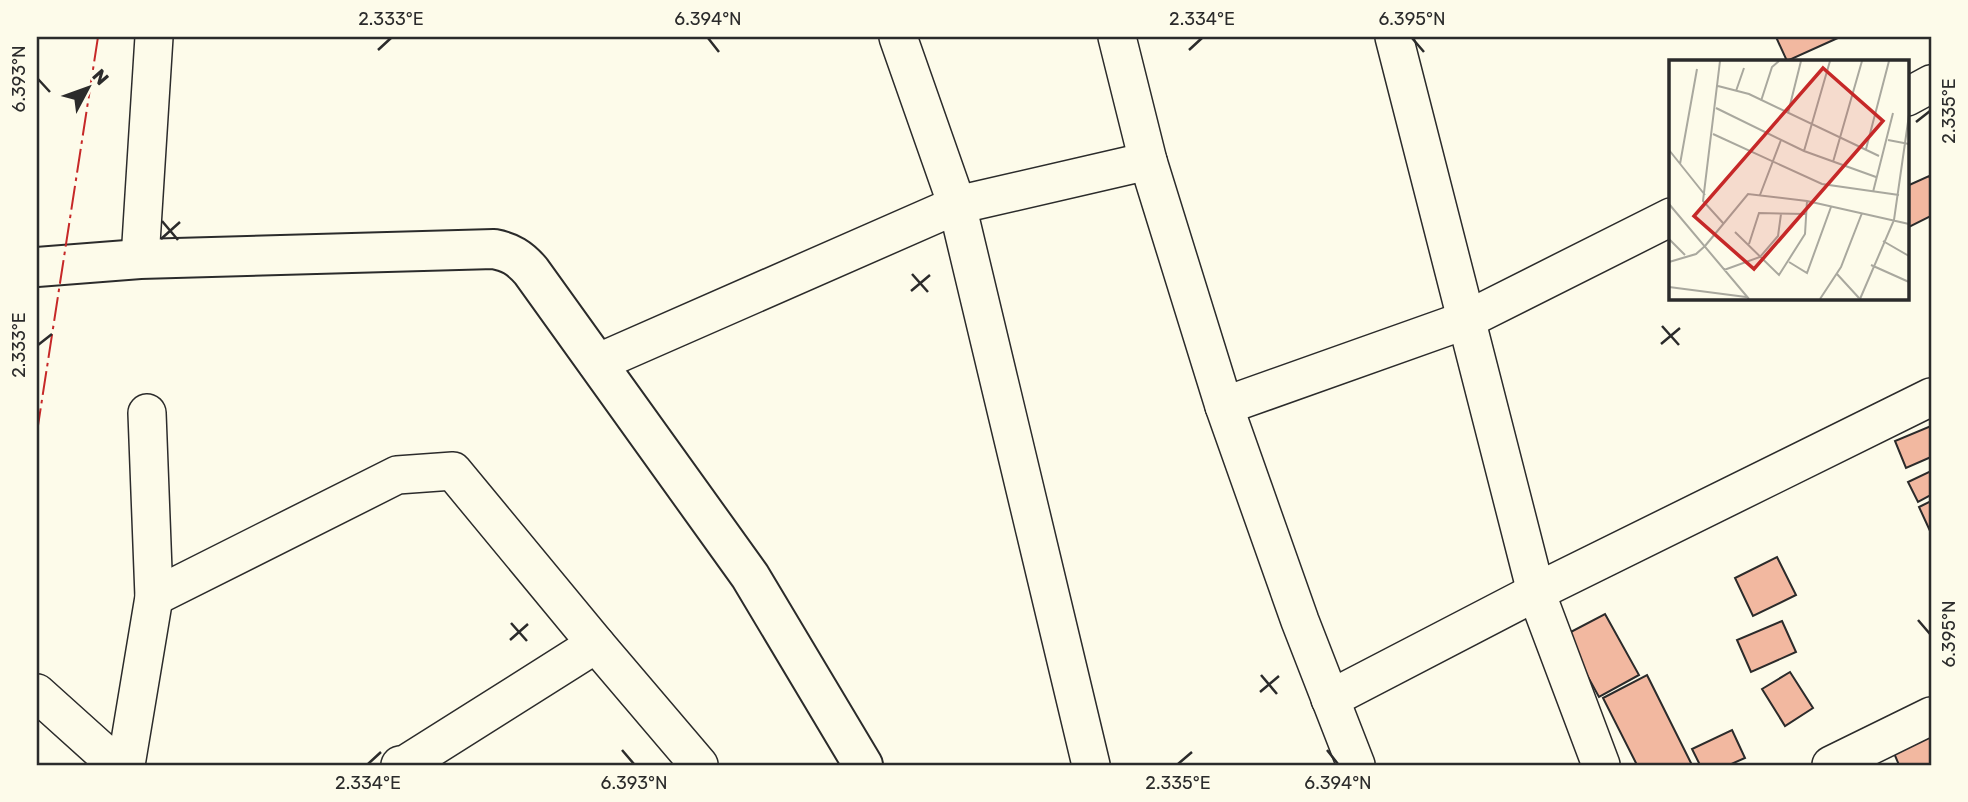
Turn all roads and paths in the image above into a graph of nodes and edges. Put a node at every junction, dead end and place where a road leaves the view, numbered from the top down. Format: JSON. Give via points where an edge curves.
{"nodes":[{"id":1,"x":154,"y":37,"type":"edge"},
{"id":2,"x":898,"y":37,"type":"edge"},
{"id":3,"x":1117,"y":37,"type":"edge"},
{"id":4,"x":1395,"y":37,"type":"edge"},
{"id":5,"x":1931,"y":84,"type":"edge"},
{"id":6,"x":1909,"y":96,"type":"edge"},
{"id":7,"x":1148,"y":161,"type":"junction"},
{"id":8,"x":957,"y":205,"type":"junction"},
{"id":9,"x":1669,"y":217,"type":"edge"},
{"id":10,"x":140,"y":259,"type":"junction"},
{"id":11,"x":37,"y":267,"type":"edge"},
{"id":12,"x":1466,"y":320,"type":"junction"},
{"id":13,"x":597,"y":363,"type":"junction"},
{"id":14,"x":1931,"y":397,"type":"edge"},
{"id":15,"x":1224,"y":406,"type":"junction"},
{"id":16,"x":147,"y":413,"type":"dead end"},
{"id":17,"x":1536,"y":592,"type":"junction"},
{"id":18,"x":154,"y":597,"type":"junction"},
{"id":19,"x":596,"y":644,"type":"junction"},
{"id":20,"x":37,"y":693,"type":"edge"},
{"id":21,"x":1331,"y":699,"type":"junction"},
{"id":22,"x":1931,"y":716,"type":"edge"},
{"id":23,"x":859,"y":764,"type":"edge"},
{"id":24,"x":117,"y":765,"type":"edge"},
{"id":25,"x":126,"y":765,"type":"edge"},
{"id":26,"x":400,"y":765,"type":"edge"},
{"id":27,"x":699,"y":765,"type":"edge"},
{"id":28,"x":1091,"y":765,"type":"edge"},
{"id":29,"x":1356,"y":765,"type":"edge"},
{"id":30,"x":1601,"y":765,"type":"edge"},
{"id":31,"x":1831,"y":765,"type":"edge"}],
"edges":[{"from":1,"to":10,"type":"street"},
{"from":2,"to":8,"type":"street"},
{"from":3,"to":7,"type":"street"},
{"from":4,"to":12,"type":"street"},
{"from":5,"to":6,"type":"street"},
{"from":7,"to":8,"type":"street"},
{"from":7,"to":15,"type":"street"},
{"from":8,"to":13,"type":"street"},
{"from":8,"to":28,"type":"street"},
{"from":9,"to":12,"type":"street"},
{"from":10,"to":11,"type":"main road"},
{"from":10,"to":13,"type":"main road","via":[[509,252],[524,262]]},
{"from":12,"to":15,"type":"street"},
{"from":12,"to":17,"type":"street"},
{"from":13,"to":23,"type":"main road","via":[[750,576]]},
{"from":14,"to":17,"type":"street"},
{"from":15,"to":21,"type":"street"},
{"from":16,"to":18,"type":"street"},
{"from":17,"to":21,"type":"street"},
{"from":17,"to":30,"type":"street"},
{"from":18,"to":19,"type":"street","via":[[397,475],[453,471]]},
{"from":18,"to":25,"type":"street"},
{"from":19,"to":26,"type":"street"},
{"from":19,"to":27,"type":"street"},
{"from":20,"to":24,"type":"street"},
{"from":21,"to":29,"type":"street"},
{"from":22,"to":31,"type":"street"}]}
